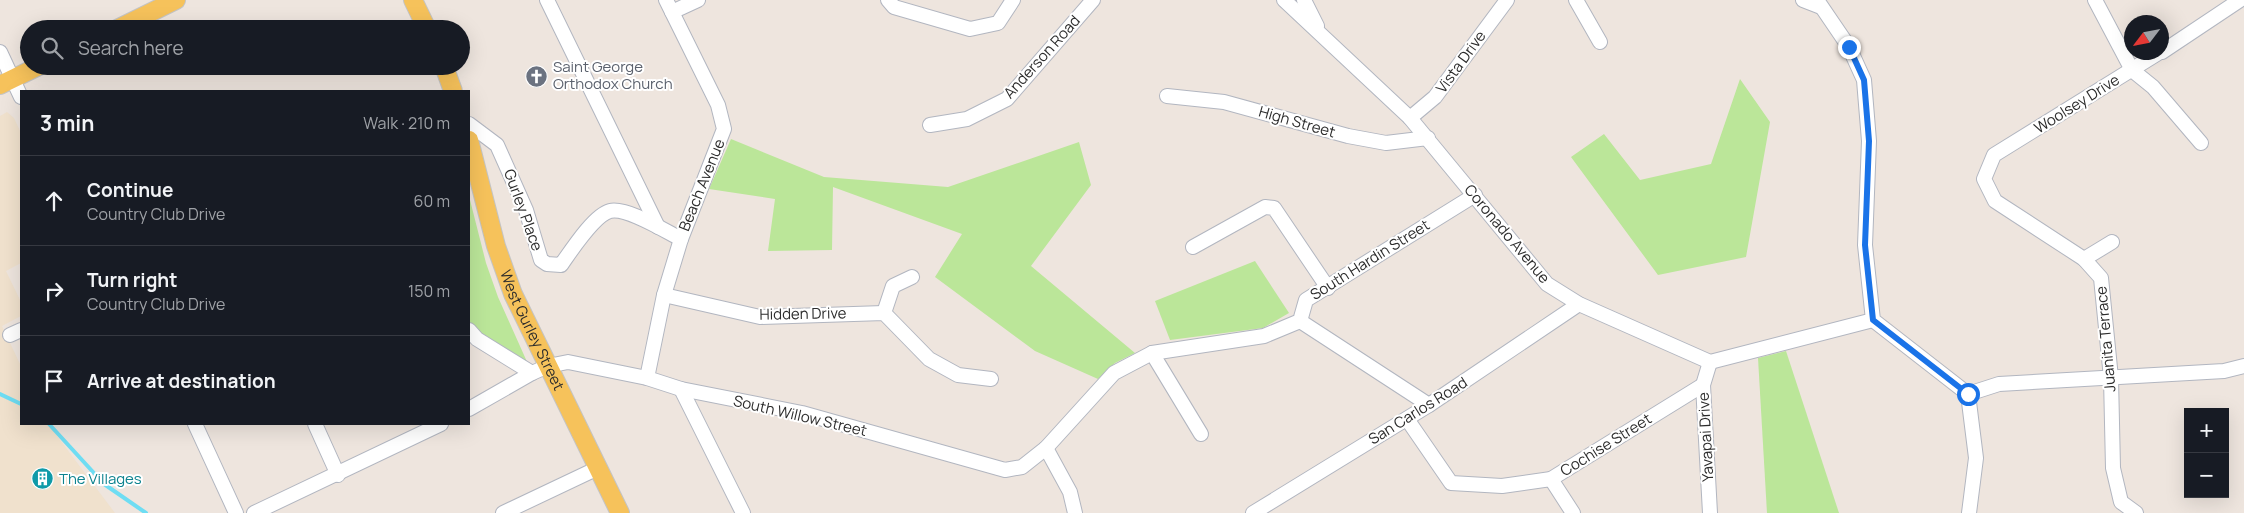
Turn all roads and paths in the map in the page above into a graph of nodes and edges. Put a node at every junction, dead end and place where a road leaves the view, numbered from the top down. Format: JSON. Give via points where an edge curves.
{"nodes":[{"id":1,"x":176,"y":0,"type":"edge"},
{"id":2,"x":547,"y":0,"type":"edge"},
{"id":3,"x":698,"y":0,"type":"edge"},
{"id":4,"x":888,"y":0,"type":"edge"},
{"id":5,"x":1013,"y":0,"type":"edge"},
{"id":6,"x":1093,"y":0,"type":"edge"},
{"id":7,"x":1284,"y":0,"type":"edge"},
{"id":8,"x":1304,"y":0,"type":"edge"},
{"id":9,"x":1507,"y":0,"type":"edge"},
{"id":10,"x":1576,"y":0,"type":"edge"},
{"id":11,"x":1803,"y":0,"type":"edge"},
{"id":12,"x":2095,"y":0,"type":"edge"},
{"id":13,"x":2240,"y":0,"type":"edge"},
{"id":14,"x":418,"y":2,"type":"edge"},
{"id":15,"x":1819,"y":3,"type":"edge"},
{"id":16,"x":669,"y":6,"type":"edge"},
{"id":17,"x":135,"y":20,"type":"edge"},
{"id":18,"x":424,"y":20,"type":"edge"},
{"id":19,"x":1321,"y":34,"type":"junction"},
{"id":20,"x":1600,"y":42,"type":"dead end"},
{"id":21,"x":2169,"y":47,"type":"edge"},
{"id":22,"x":0,"y":52,"type":"edge"},
{"id":23,"x":2148,"y":60,"type":"edge"},
{"id":24,"x":2132,"y":70,"type":"junction"},
{"id":25,"x":20,"y":75,"type":"edge"},
{"id":26,"x":447,"y":75,"type":"edge"},
{"id":27,"x":6,"y":82,"type":"edge"},
{"id":28,"x":453,"y":90,"type":"edge"},
{"id":29,"x":20,"y":96,"type":"edge"},
{"id":30,"x":1167,"y":96,"type":"dead end"},
{"id":31,"x":1410,"y":118,"type":"junction"},
{"id":32,"x":470,"y":125,"type":"edge"},
{"id":33,"x":930,"y":125,"type":"dead end"},
{"id":34,"x":1428,"y":138,"type":"junction"},
{"id":35,"x":2201,"y":143,"type":"dead end"},
{"id":36,"x":470,"y":144,"type":"edge"},
{"id":37,"x":1994,"y":155,"type":"joint"},
{"id":38,"x":1475,"y":195,"type":"junction"},
{"id":39,"x":658,"y":228,"type":"junction"},
{"id":40,"x":681,"y":239,"type":"junction"},
{"id":41,"x":2112,"y":242,"type":"dead end"},
{"id":42,"x":1193,"y":247,"type":"dead end"},
{"id":43,"x":2084,"y":259,"type":"junction"},
{"id":44,"x":912,"y":277,"type":"dead end"},
{"id":45,"x":1328,"y":288,"type":"junction"},
{"id":46,"x":664,"y":295,"type":"junction"},
{"id":47,"x":1579,"y":304,"type":"junction"},
{"id":48,"x":884,"y":313,"type":"junction"},
{"id":49,"x":1873,"y":320,"type":"junction"},
{"id":50,"x":1300,"y":321,"type":"junction"},
{"id":51,"x":470,"y":331,"type":"edge"},
{"id":52,"x":1152,"y":353,"type":"junction"},
{"id":53,"x":1710,"y":362,"type":"junction"},
{"id":54,"x":2244,"y":366,"type":"edge"},
{"id":55,"x":540,"y":370,"type":"junction"},
{"id":56,"x":647,"y":378,"type":"junction"},
{"id":57,"x":2111,"y":378,"type":"junction"},
{"id":58,"x":991,"y":379,"type":"dead end"},
{"id":59,"x":1703,"y":385,"type":"junction"},
{"id":60,"x":680,"y":389,"type":"junction"},
{"id":61,"x":1968,"y":394,"type":"junction"},
{"id":62,"x":1429,"y":405,"type":"junction"},
{"id":63,"x":470,"y":408,"type":"edge"},
{"id":64,"x":1407,"y":419,"type":"junction"},
{"id":65,"x":195,"y":425,"type":"edge"},
{"id":66,"x":315,"y":425,"type":"edge"},
{"id":67,"x":438,"y":425,"type":"edge"},
{"id":68,"x":1201,"y":434,"type":"dead end"},
{"id":69,"x":1046,"y":448,"type":"junction"},
{"id":70,"x":598,"y":468,"type":"junction"},
{"id":71,"x":338,"y":474,"type":"junction"},
{"id":72,"x":1551,"y":479,"type":"junction"},
{"id":73,"x":236,"y":513,"type":"edge"},
{"id":74,"x":254,"y":513,"type":"edge"},
{"id":75,"x":503,"y":513,"type":"edge"},
{"id":76,"x":620,"y":513,"type":"edge"},
{"id":77,"x":742,"y":513,"type":"edge"},
{"id":78,"x":1075,"y":513,"type":"edge"},
{"id":79,"x":1253,"y":513,"type":"edge"},
{"id":80,"x":1573,"y":513,"type":"edge"},
{"id":81,"x":1710,"y":513,"type":"edge"},
{"id":82,"x":1969,"y":513,"type":"edge"},
{"id":83,"x":2136,"y":513,"type":"edge"}],
"edges":[{"from":1,"to":17,"type":"main road"},
{"from":2,"to":39,"type":"street"},
{"from":3,"to":16,"type":"street"},
{"from":4,"to":5,"type":"street","via":[[894,7],[970,29],[998,23]]},
{"from":6,"to":33,"type":"street","name":"Anderson Road","via":[[1007,99],[967,118]]},
{"from":7,"to":19,"type":"street","name":"Coronado Avenue"},
{"from":8,"to":19,"type":"street"},
{"from":9,"to":31,"type":"street","name":"Vista Drive","via":[[1435,97]]},
{"from":10,"to":20,"type":"street"},
{"from":11,"to":15,"type":"street"},
{"from":12,"to":24,"type":"street"},
{"from":13,"to":21,"type":"street","name":"Woolsey Drive"},
{"from":14,"to":18,"type":"main road"},
{"from":15,"to":49,"type":"street","via":[[1849,47],[1864,80],[1869,141],[1865,245]]},
{"from":16,"to":40,"type":"street","name":"Beach Avenue","via":[[718,105],[724,130]]},
{"from":19,"to":31,"type":"street","name":"Coronado Avenue"},
{"from":22,"to":27,"type":"street"},
{"from":23,"to":24,"type":"street","name":"Woolsey Drive"},
{"from":24,"to":35,"type":"street","via":[[2153,87]]},
{"from":24,"to":37,"type":"street","name":"Woolsey Drive"},
{"from":25,"to":27,"type":"main road"},
{"from":26,"to":28,"type":"main road"},
{"from":27,"to":29,"type":"street"},
{"from":30,"to":34,"type":"street","name":"High Street","via":[[1224,102],[1348,136],[1386,143]]},
{"from":31,"to":34,"type":"street","name":"Coronado Avenue"},
{"from":32,"to":39,"type":"street","name":"Gurley Place","via":[[497,144],[526,210],[541,260],[547,264],[561,264],[589,227],[609,211],[623,211]]},
{"from":34,"to":38,"type":"street","name":"Coronado Avenue"},
{"from":36,"to":55,"type":"main road","name":"West Gurley Street","via":[[499,254]]},
{"from":37,"to":43,"type":"street","name":"Juanita Terrace","via":[[1984,180],[1995,201]]},
{"from":38,"to":45,"type":"street","name":"South Hardin Street"},
{"from":38,"to":47,"type":"street","name":"Coronado Avenue","via":[[1547,284]]},
{"from":39,"to":40,"type":"street","name":"Gurley Place"},
{"from":40,"to":46,"type":"street","name":"Beach Avenue"},
{"from":41,"to":43,"type":"street"},
{"from":42,"to":45,"type":"street","via":[[1265,207],[1274,208]]},
{"from":43,"to":57,"type":"street","name":"Juanita Terrace","via":[[2101,278]]},
{"from":44,"to":48,"type":"street","via":[[894,286]]},
{"from":45,"to":50,"type":"street","name":"South Hardin Street","via":[[1306,300]]},
{"from":46,"to":48,"type":"street","name":"Hidden Drive","via":[[760,317]]},
{"from":46,"to":56,"type":"street","name":"Beach Avenue"},
{"from":47,"to":53,"type":"street","name":"Coronado Avenue"},
{"from":47,"to":62,"type":"street","name":"San Carlos Road"},
{"from":48,"to":58,"type":"street","via":[[929,359],[958,375]]},
{"from":49,"to":53,"type":"street"},
{"from":49,"to":61,"type":"street"},
{"from":50,"to":52,"type":"street","via":[[1264,336]]},
{"from":50,"to":62,"type":"street"},
{"from":51,"to":55,"type":"street","via":[[477,339]]},
{"from":52,"to":68,"type":"street"},
{"from":52,"to":69,"type":"street","via":[[1114,373]]},
{"from":53,"to":59,"type":"street","name":"Yavapai Drive"},
{"from":54,"to":57,"type":"street"},
{"from":55,"to":56,"type":"street","name":"South Willow Street","via":[[568,362]]},
{"from":55,"to":63,"type":"street"},
{"from":55,"to":70,"type":"main road","name":"West Gurley Street"},
{"from":56,"to":60,"type":"street","name":"South Willow Street"},
{"from":57,"to":61,"type":"street","via":[[2000,384]]},
{"from":57,"to":83,"type":"street","name":"Juanita Terrace","via":[[2113,468],[2121,502]]},
{"from":59,"to":72,"type":"street","name":"Cochise Street"},
{"from":59,"to":81,"type":"street","name":"Yavapai Drive"},
{"from":60,"to":69,"type":"street","name":"South Willow Street","via":[[802,413],[1005,470],[1022,467]]},
{"from":60,"to":77,"type":"street"},
{"from":61,"to":82,"type":"street","via":[[1976,458]]},
{"from":62,"to":64,"type":"street","name":"San Carlos Road"},
{"from":64,"to":72,"type":"street","name":"Cochise Street","via":[[1451,483],[1502,486]]},
{"from":64,"to":79,"type":"street","name":"San Carlos Road"},
{"from":65,"to":73,"type":"street"},
{"from":66,"to":71,"type":"street"},
{"from":67,"to":71,"type":"street"},
{"from":69,"to":78,"type":"street","via":[[1070,492]]},
{"from":70,"to":75,"type":"street"},
{"from":70,"to":76,"type":"main road","name":"West Gurley Street"},
{"from":71,"to":74,"type":"street"},
{"from":72,"to":80,"type":"street"}]}
